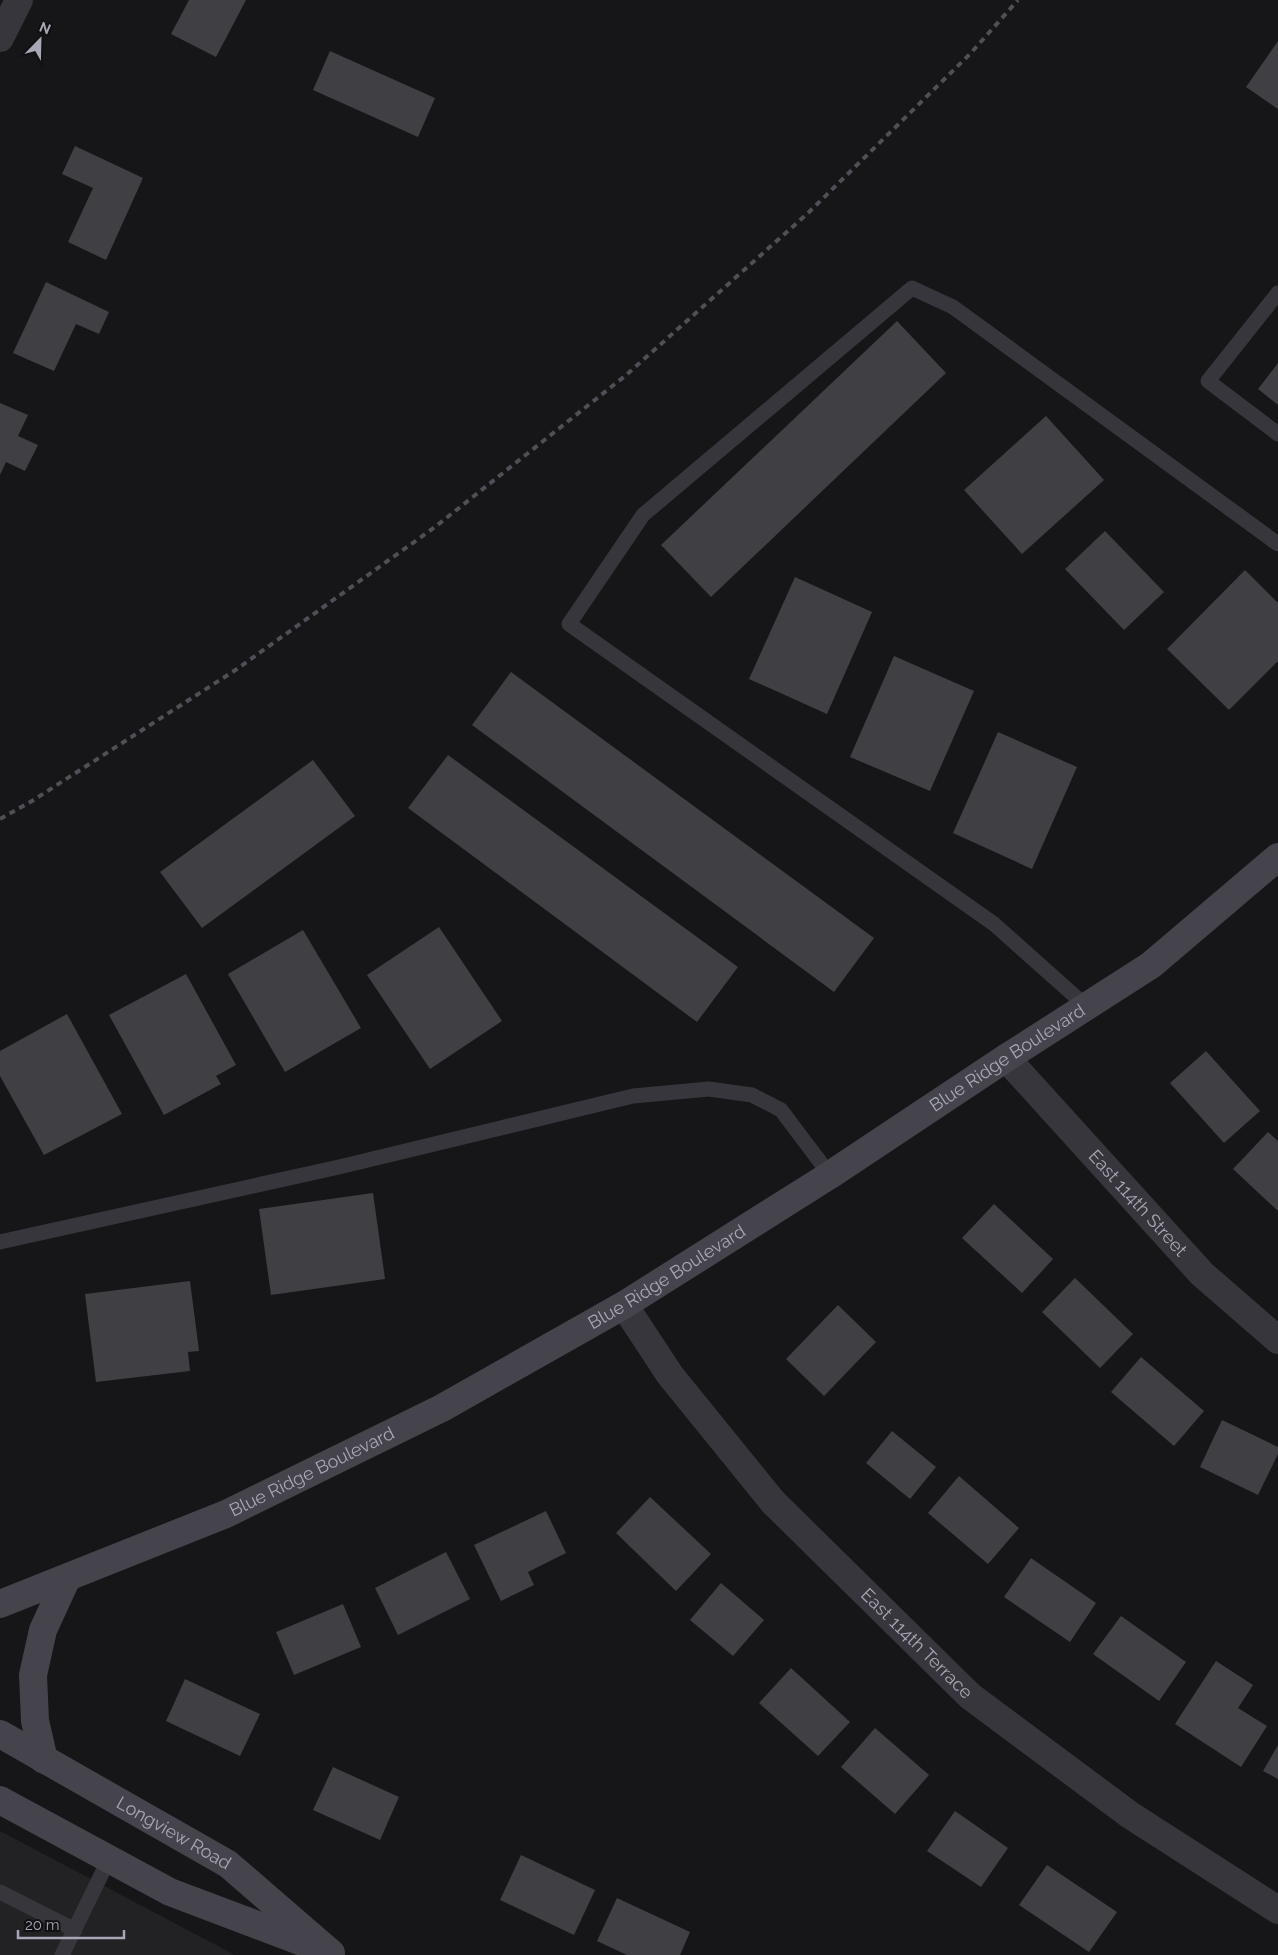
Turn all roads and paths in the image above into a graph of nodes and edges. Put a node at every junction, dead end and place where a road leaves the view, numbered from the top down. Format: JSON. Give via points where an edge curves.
{"nodes":[{"id":1,"x":18,"y":0,"type":"edge"},
{"id":2,"x":0,"y":38,"type":"edge"},
{"id":3,"x":1278,"y":293,"type":"edge"},
{"id":4,"x":1278,"y":434,"type":"edge"},
{"id":5,"x":1278,"y":544,"type":"edge"},
{"id":6,"x":1278,"y":857,"type":"edge"},
{"id":7,"x":1086,"y":1006,"type":"junction"},
{"id":8,"x":1006,"y":1058,"type":"junction"},
{"id":9,"x":830,"y":1175,"type":"junction"},
{"id":10,"x":0,"y":1242,"type":"edge"},
{"id":11,"x":624,"y":1305,"type":"junction"},
{"id":12,"x":1278,"y":1340,"type":"edge"},
{"id":13,"x":67,"y":1578,"type":"junction"},
{"id":14,"x":0,"y":1604,"type":"edge"},
{"id":15,"x":0,"y":1734,"type":"edge"},
{"id":16,"x":44,"y":1760,"type":"junction"},
{"id":17,"x":0,"y":1800,"type":"edge"},
{"id":18,"x":109,"y":1859,"type":"junction"},
{"id":19,"x":0,"y":1892,"type":"edge"},
{"id":20,"x":1278,"y":1910,"type":"edge"},
{"id":21,"x":75,"y":1930,"type":"junction"},
{"id":22,"x":333,"y":1954,"type":"edge"},
{"id":23,"x":62,"y":1955,"type":"edge"}],
"edges":[{"from":1,"to":2,"type":"street"},
{"from":3,"to":4,"type":"lane","via":[[1208,380]]},
{"from":5,"to":7,"type":"lane","via":[[953,308],[912,288],[643,515],[569,624],[994,924]]},
{"from":6,"to":7,"type":"main road","name":"Blue Ridge Boulevard","via":[[1151,965]]},
{"from":7,"to":8,"type":"main road","name":"Blue Ridge Boulevard"},
{"from":8,"to":9,"type":"main road","name":"Blue Ridge Boulevard"},
{"from":8,"to":12,"type":"street","name":"East 114th Street","via":[[1202,1274]]},
{"from":9,"to":10,"type":"lane","via":[[781,1110],[752,1095],[709,1089],[633,1096],[330,1169]]},
{"from":9,"to":11,"type":"main road","name":"Blue Ridge Boulevard"},
{"from":11,"to":13,"type":"main road","name":"Blue Ridge Boulevard","via":[[442,1408],[226,1514]]},
{"from":11,"to":20,"type":"street","name":"East 114th Terrace","via":[[670,1375],[773,1502],[970,1696],[1130,1815]]},
{"from":13,"to":14,"type":"main road","name":"Blue Ridge Boulevard"},
{"from":13,"to":16,"type":"main road","via":[[43,1630],[33,1675],[35,1721]]},
{"from":15,"to":16,"type":"main road","name":"Longview Road"},
{"from":16,"to":22,"type":"main road","name":"Longview Road","via":[[228,1864]]},
{"from":17,"to":18,"type":"main road","name":"Longview Road"},
{"from":18,"to":21,"type":"lane"},
{"from":18,"to":22,"type":"main road","name":"Longview Road","via":[[170,1892]]},
{"from":19,"to":21,"type":"lane"},
{"from":21,"to":23,"type":"lane"}]}
